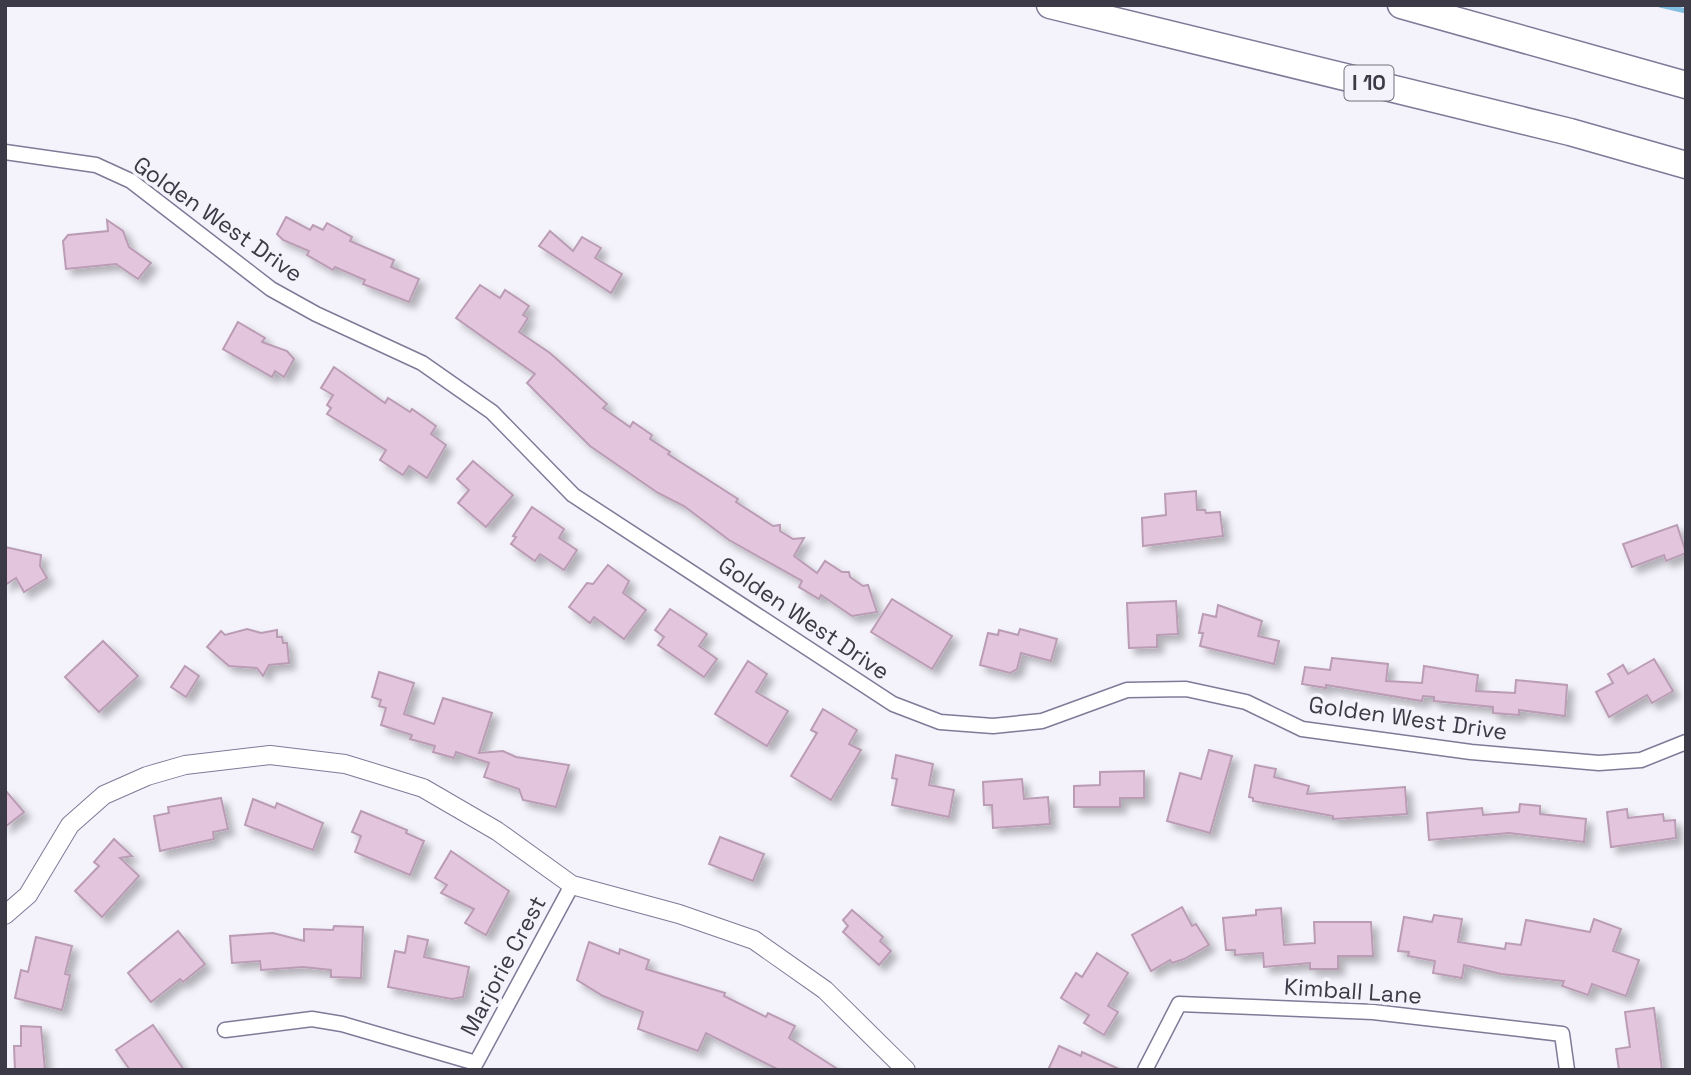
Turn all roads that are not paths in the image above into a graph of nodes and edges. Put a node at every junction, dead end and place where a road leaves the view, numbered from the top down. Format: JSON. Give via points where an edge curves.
{"nodes":[{"id":1,"x":1050,"y":5,"type":"edge"},
{"id":2,"x":1401,"y":5,"type":"edge"},
{"id":3,"x":1686,"y":85,"type":"edge"},
{"id":4,"x":5,"y":152,"type":"edge"},
{"id":5,"x":1686,"y":165,"type":"edge"},
{"id":6,"x":1686,"y":742,"type":"edge"},
{"id":7,"x":572,"y":885,"type":"junction"},
{"id":8,"x":5,"y":915,"type":"edge"},
{"id":9,"x":225,"y":1030,"type":"dead end"},
{"id":10,"x":906,"y":1070,"type":"edge"},
{"id":11,"x":1144,"y":1070,"type":"edge"},
{"id":12,"x":1567,"y":1070,"type":"edge"}],
"edges":[{"from":1,"to":5,"type":"highway","number":"I 10","via":[[1570,132]]},
{"from":2,"to":3,"type":"highway"},
{"from":4,"to":6,"type":"street","name":"Golden West Drive","via":[[96,165],[131,181],[271,289],[422,363],[492,412],[573,495],[893,704],[940,722],[993,726],[1042,722],[1127,690],[1186,689],[1246,702],[1301,729],[1471,752],[1600,763],[1641,760]]},
{"from":7,"to":8,"type":"street","via":[[497,831],[423,788],[345,764],[270,755],[185,765],[104,795],[70,825],[28,895]]},
{"from":7,"to":9,"type":"street","name":"Marjorie Crest","via":[[476,1063],[312,1019]]},
{"from":7,"to":10,"type":"street","via":[[754,940],[825,990]]},
{"from":11,"to":12,"type":"street","name":"Kimball Lane","via":[[1179,1004],[1373,1012],[1562,1034]]}]}
